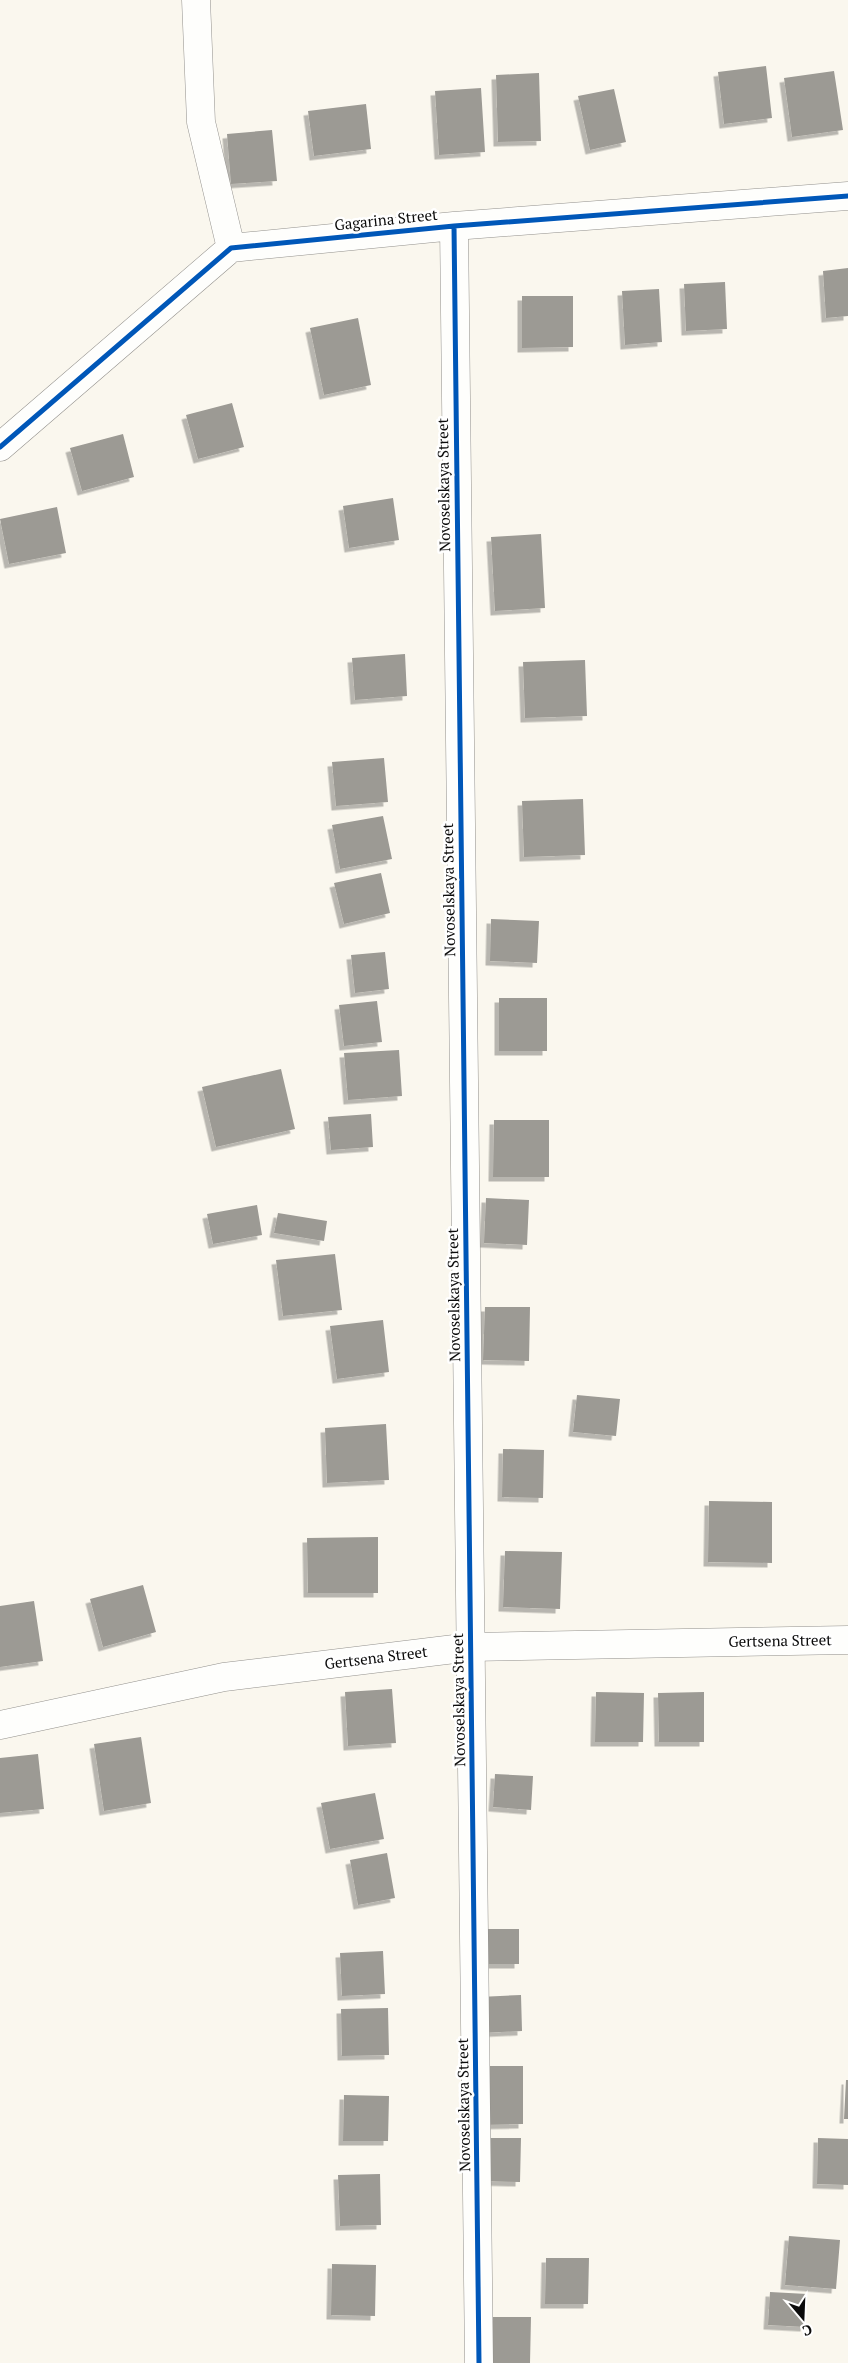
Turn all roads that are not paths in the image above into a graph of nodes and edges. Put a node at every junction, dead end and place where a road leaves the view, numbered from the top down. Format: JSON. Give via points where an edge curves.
{"nodes":[{"id":1,"x":196,"y":0,"type":"edge"},
{"id":2,"x":848,"y":196,"type":"edge"},
{"id":3,"x":454,"y":226,"type":"junction"},
{"id":4,"x":231,"y":248,"type":"junction"},
{"id":5,"x":0,"y":447,"type":"edge"},
{"id":6,"x":848,"y":1640,"type":"edge"},
{"id":7,"x":471,"y":1647,"type":"junction"},
{"id":8,"x":0,"y":1726,"type":"edge"},
{"id":9,"x":479,"y":2363,"type":"edge"}],
"edges":[{"from":1,"to":4,"type":"street","via":[[200,122]]},
{"from":2,"to":3,"type":"street","name":"Gagarina Street"},
{"from":3,"to":4,"type":"street","name":"Gagarina Street"},
{"from":3,"to":7,"type":"street","name":"Novoselskaya Street"},
{"from":4,"to":5,"type":"street"},
{"from":6,"to":7,"type":"street","name":"Gertsena Street"},
{"from":7,"to":8,"type":"street","name":"Gertsena Street","via":[[224,1677]]},
{"from":7,"to":9,"type":"street","name":"Novoselskaya Street"}]}
